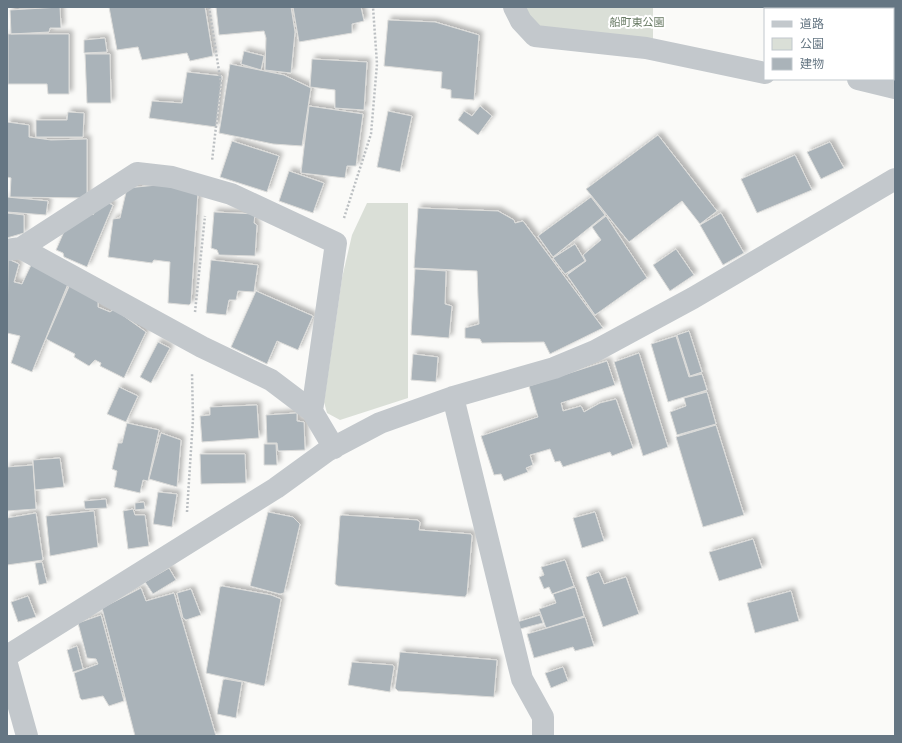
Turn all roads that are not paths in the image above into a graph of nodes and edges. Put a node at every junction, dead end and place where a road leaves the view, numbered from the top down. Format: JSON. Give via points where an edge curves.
{"nodes":[{"id":1,"x":514,"y":7,"type":"edge"},
{"id":2,"x":764,"y":74,"type":"edge"},
{"id":3,"x":862,"y":80,"type":"edge"},
{"id":4,"x":895,"y":88,"type":"edge"},
{"id":5,"x":895,"y":179,"type":"edge"},
{"id":6,"x":14,"y":249,"type":"edge"},
{"id":7,"x":453,"y":397,"type":"junction"},
{"id":8,"x":312,"y":410,"type":"junction"},
{"id":9,"x":334,"y":448,"type":"junction"},
{"id":10,"x":7,"y":656,"type":"edge"},
{"id":11,"x":7,"y":664,"type":"edge"},
{"id":12,"x":27,"y":736,"type":"edge"},
{"id":13,"x":543,"y":736,"type":"edge"}],
"edges":[{"from":1,"to":2,"type":"street","via":[[521,21],[535,36],[646,48]]},
{"from":3,"to":4,"type":"street"},
{"from":5,"to":7,"type":"street","via":[[693,298],[595,351],[554,368]]},
{"from":6,"to":8,"type":"street","via":[[191,342],[271,380]]},
{"from":6,"to":8,"type":"street","via":[[137,173],[172,177],[230,194],[336,243]]},
{"from":7,"to":9,"type":"street","via":[[380,423]]},
{"from":7,"to":13,"type":"street","via":[[522,679],[543,717]]},
{"from":8,"to":9,"type":"street"},
{"from":9,"to":10,"type":"street","via":[[276,488]]},
{"from":11,"to":12,"type":"street"}]}
